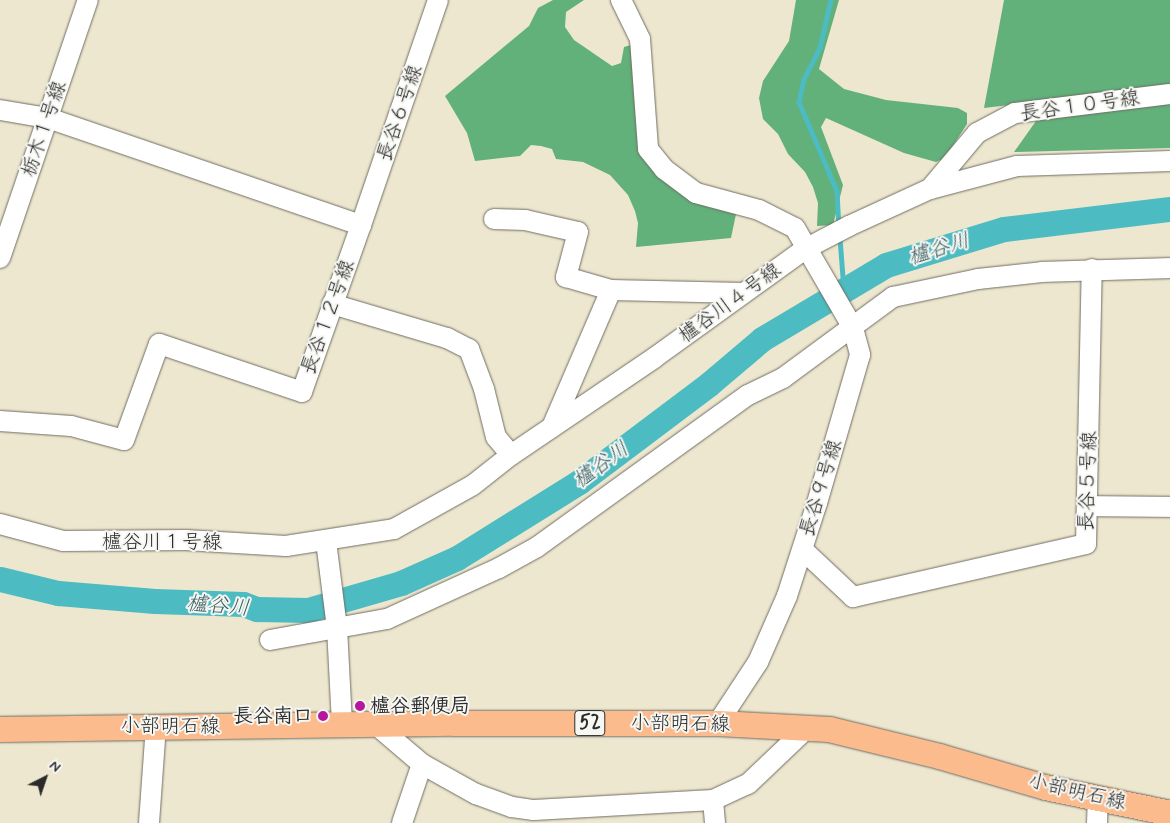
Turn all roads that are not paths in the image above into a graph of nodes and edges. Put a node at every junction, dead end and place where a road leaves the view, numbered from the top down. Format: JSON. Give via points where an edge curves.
{"nodes":[{"id":1,"x":88,"y":0,"type":"edge"},
{"id":2,"x":438,"y":0,"type":"edge"},
{"id":3,"x":621,"y":0,"type":"edge"},
{"id":4,"x":1170,"y":94,"type":"edge"},
{"id":5,"x":0,"y":110,"type":"edge"},
{"id":6,"x":48,"y":118,"type":"junction"},
{"id":7,"x":1170,"y":161,"type":"edge"},
{"id":8,"x":930,"y":189,"type":"junction"},
{"id":9,"x":494,"y":219,"type":"dead end"},
{"id":10,"x":361,"y":225,"type":"junction"},
{"id":11,"x":805,"y":249,"type":"junction"},
{"id":12,"x":0,"y":258,"type":"edge"},
{"id":13,"x":1170,"y":268,"type":"edge"},
{"id":14,"x":1092,"y":269,"type":"junction"},
{"id":15,"x":612,"y":290,"type":"junction"},
{"id":16,"x":743,"y":294,"type":"junction"},
{"id":17,"x":332,"y":304,"type":"junction"},
{"id":18,"x":853,"y":328,"type":"junction"},
{"id":19,"x":0,"y":421,"type":"edge"},
{"id":20,"x":552,"y":427,"type":"junction"},
{"id":21,"x":511,"y":454,"type":"junction"},
{"id":22,"x":1088,"y":506,"type":"junction"},
{"id":23,"x":1170,"y":507,"type":"edge"},
{"id":24,"x":0,"y":524,"type":"edge"},
{"id":25,"x":326,"y":541,"type":"junction"},
{"id":26,"x":803,"y":550,"type":"junction"},
{"id":27,"x":337,"y":628,"type":"junction"},
{"id":28,"x":270,"y":640,"type":"dead end"},
{"id":29,"x":718,"y":723,"type":"junction"},
{"id":30,"x":342,"y":724,"type":"junction"},
{"id":31,"x":376,"y":724,"type":"junction"},
{"id":32,"x":156,"y":726,"type":"junction"},
{"id":33,"x":807,"y":728,"type":"junction"},
{"id":34,"x":0,"y":729,"type":"edge"},
{"id":35,"x":422,"y":764,"type":"junction"},
{"id":36,"x":1098,"y":798,"type":"junction"},
{"id":37,"x":713,"y":800,"type":"junction"},
{"id":38,"x":1170,"y":812,"type":"edge"},
{"id":39,"x":536,"y":817,"type":"edge"},
{"id":40,"x":149,"y":823,"type":"edge"},
{"id":41,"x":402,"y":823,"type":"edge"},
{"id":42,"x":715,"y":823,"type":"edge"},
{"id":43,"x":1097,"y":823,"type":"edge"}],
"edges":[{"from":1,"to":6,"type":"street","name":"栃木１号線"},
{"from":2,"to":10,"type":"street","name":"長谷６号線"},
{"from":3,"to":11,"type":"street","name":"長谷９号線","via":[[640,39],[648,149],[664,169],[696,193],[758,210],[795,228]]},
{"from":4,"to":8,"type":"street","name":"長谷１０号線","via":[[1015,113],[976,133]]},
{"from":5,"to":6,"type":"street"},
{"from":6,"to":10,"type":"street"},
{"from":6,"to":12,"type":"street","name":"栃木１号線"},
{"from":7,"to":8,"type":"street","name":"櫨谷川４号線","via":[[1017,166]]},
{"from":8,"to":11,"type":"street","name":"櫨谷川４号線"},
{"from":9,"to":15,"type":"street","via":[[525,220],[578,232],[566,277]]},
{"from":10,"to":17,"type":"street","name":"長谷１２号線"},
{"from":11,"to":16,"type":"street","name":"櫨谷川４号線"},
{"from":11,"to":18,"type":"street","name":"長谷９号線"},
{"from":13,"to":14,"type":"street"},
{"from":14,"to":18,"type":"street","via":[[978,279],[893,297]]},
{"from":14,"to":22,"type":"street","name":"長谷５号線"},
{"from":15,"to":16,"type":"street"},
{"from":15,"to":20,"type":"street"},
{"from":16,"to":20,"type":"street","name":"櫨谷川４号線"},
{"from":17,"to":19,"type":"street","name":"長谷１２号線","via":[[302,392],[159,344],[124,440],[71,426]]},
{"from":17,"to":21,"type":"street","via":[[447,338],[469,349],[484,389],[496,437]]},
{"from":18,"to":26,"type":"street","name":"長谷９号線","via":[[860,355]]},
{"from":18,"to":27,"type":"street","via":[[782,378],[748,395],[537,547],[387,619]]},
{"from":20,"to":21,"type":"street","name":"櫨谷川４号線"},
{"from":21,"to":25,"type":"street","name":"櫨谷川４号線","via":[[474,485],[394,529]]},
{"from":22,"to":23,"type":"street"},
{"from":22,"to":26,"type":"street","name":"長谷５号線","via":[[1086,544],[853,597]]},
{"from":24,"to":25,"type":"street","name":"櫨谷川１号線","via":[[63,541],[186,540],[286,546]]},
{"from":25,"to":27,"type":"street"},
{"from":26,"to":29,"type":"street","name":"長谷９号線","via":[[758,662]]},
{"from":27,"to":28,"type":"street"},
{"from":27,"to":30,"type":"street"},
{"from":29,"to":31,"type":"main road","name":"小部明石線","number":"52"},
{"from":29,"to":33,"type":"main road","name":"小部明石線","number":"52"},
{"from":30,"to":31,"type":"main road","name":"小部明石線","number":"52"},
{"from":30,"to":32,"type":"main road","name":"小部明石線","number":"52"},
{"from":31,"to":35,"type":"street"},
{"from":32,"to":34,"type":"main road","name":"小部明石線","number":"52"},
{"from":32,"to":40,"type":"street"},
{"from":33,"to":36,"type":"main road","name":"小部明石線","number":"52","via":[[829,730],[939,756],[1045,787]]},
{"from":33,"to":37,"type":"street","via":[[748,784]]},
{"from":35,"to":39,"type":"street","via":[[476,794]]},
{"from":35,"to":41,"type":"street"},
{"from":36,"to":38,"type":"main road","name":"小部明石線","number":"52"},
{"from":36,"to":43,"type":"street"},
{"from":37,"to":39,"type":"street"},
{"from":37,"to":42,"type":"street"}]}
